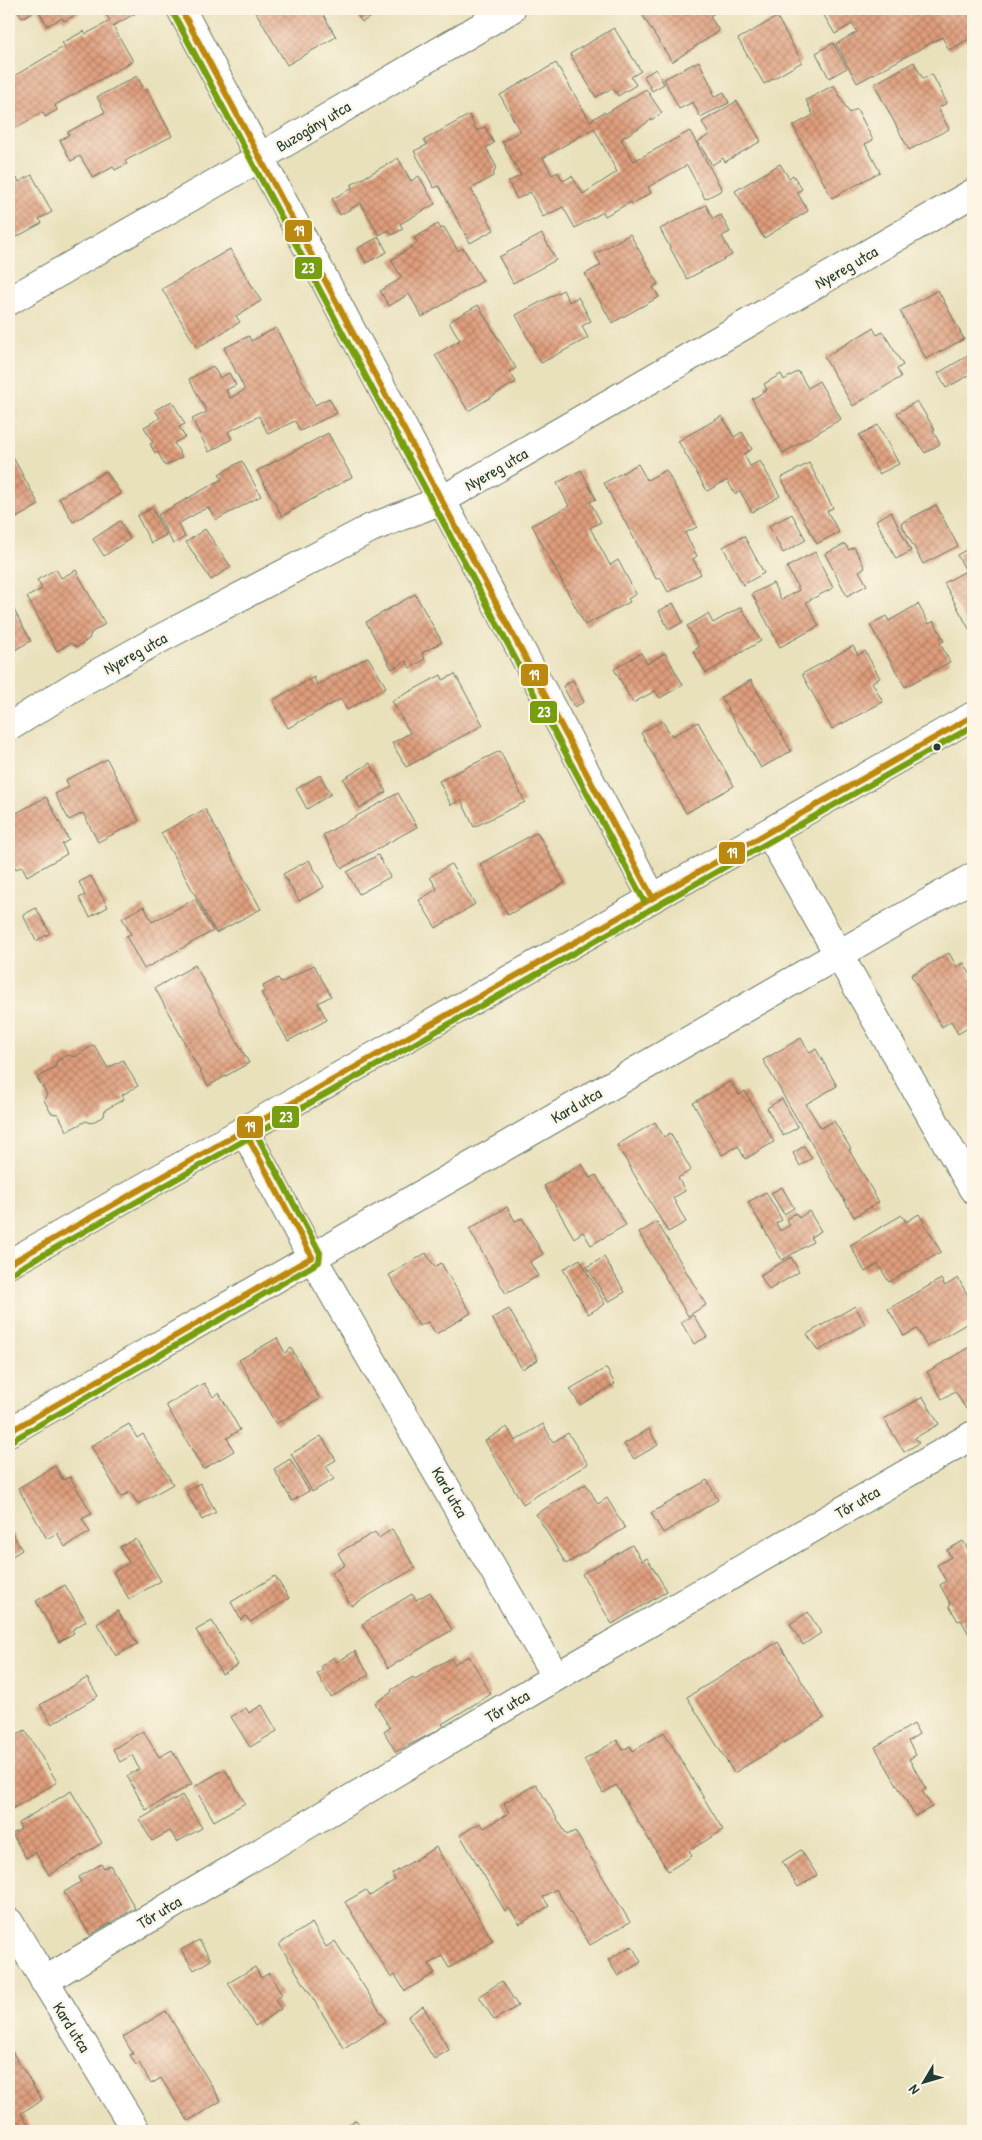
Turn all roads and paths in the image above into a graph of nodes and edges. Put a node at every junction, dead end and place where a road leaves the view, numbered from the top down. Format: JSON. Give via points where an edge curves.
{"nodes":[{"id":1,"x":181,"y":9,"type":"edge"},
{"id":2,"x":511,"y":9,"type":"edge"},
{"id":3,"x":260,"y":158,"type":"junction"},
{"id":4,"x":973,"y":193,"type":"edge"},
{"id":5,"x":9,"y":301,"type":"edge"},
{"id":6,"x":442,"y":500,"type":"junction"},
{"id":7,"x":973,"y":716,"type":"edge"},
{"id":8,"x":9,"y":727,"type":"edge"},
{"id":9,"x":769,"y":833,"type":"junction"},
{"id":10,"x":973,"y":877,"type":"edge"},
{"id":11,"x":652,"y":897,"type":"junction"},
{"id":12,"x":839,"y":954,"type":"junction"},
{"id":13,"x":244,"y":1130,"type":"junction"},
{"id":14,"x":973,"y":1189,"type":"edge"},
{"id":15,"x":312,"y":1256,"type":"junction"},
{"id":16,"x":9,"y":1264,"type":"edge"},
{"id":17,"x":9,"y":1432,"type":"edge"},
{"id":18,"x":973,"y":1435,"type":"edge"},
{"id":19,"x":556,"y":1677,"type":"junction"},
{"id":20,"x":9,"y":1922,"type":"edge"},
{"id":21,"x":44,"y":1981,"type":"junction"},
{"id":22,"x":136,"y":2131,"type":"edge"}],
"edges":[{"from":1,"to":3,"type":"street"},
{"from":2,"to":3,"type":"street","name":"Buzogány utca"},
{"from":3,"to":5,"type":"street","name":"Buzogány utca"},
{"from":3,"to":6,"type":"street"},
{"from":4,"to":6,"type":"street","name":"Nyereg utca"},
{"from":6,"to":8,"type":"street","name":"Nyereg utca","via":[[370,528],[150,644]]},
{"from":6,"to":11,"type":"street"},
{"from":7,"to":9,"type":"street"},
{"from":9,"to":11,"type":"street"},
{"from":9,"to":12,"type":"street"},
{"from":10,"to":12,"type":"street","name":"Kard utca"},
{"from":11,"to":13,"type":"street"},
{"from":12,"to":14,"type":"street"},
{"from":12,"to":15,"type":"street","name":"Kard utca"},
{"from":13,"to":15,"type":"street"},
{"from":13,"to":16,"type":"street"},
{"from":15,"to":17,"type":"street","name":"Kard utca"},
{"from":15,"to":19,"type":"street","name":"Kard utca"},
{"from":18,"to":19,"type":"street","name":"Tőr utca"},
{"from":19,"to":21,"type":"street","name":"Tőr utca"},
{"from":20,"to":21,"type":"street","name":"Kard utca"},
{"from":21,"to":22,"type":"street","name":"Kard utca"}]}
